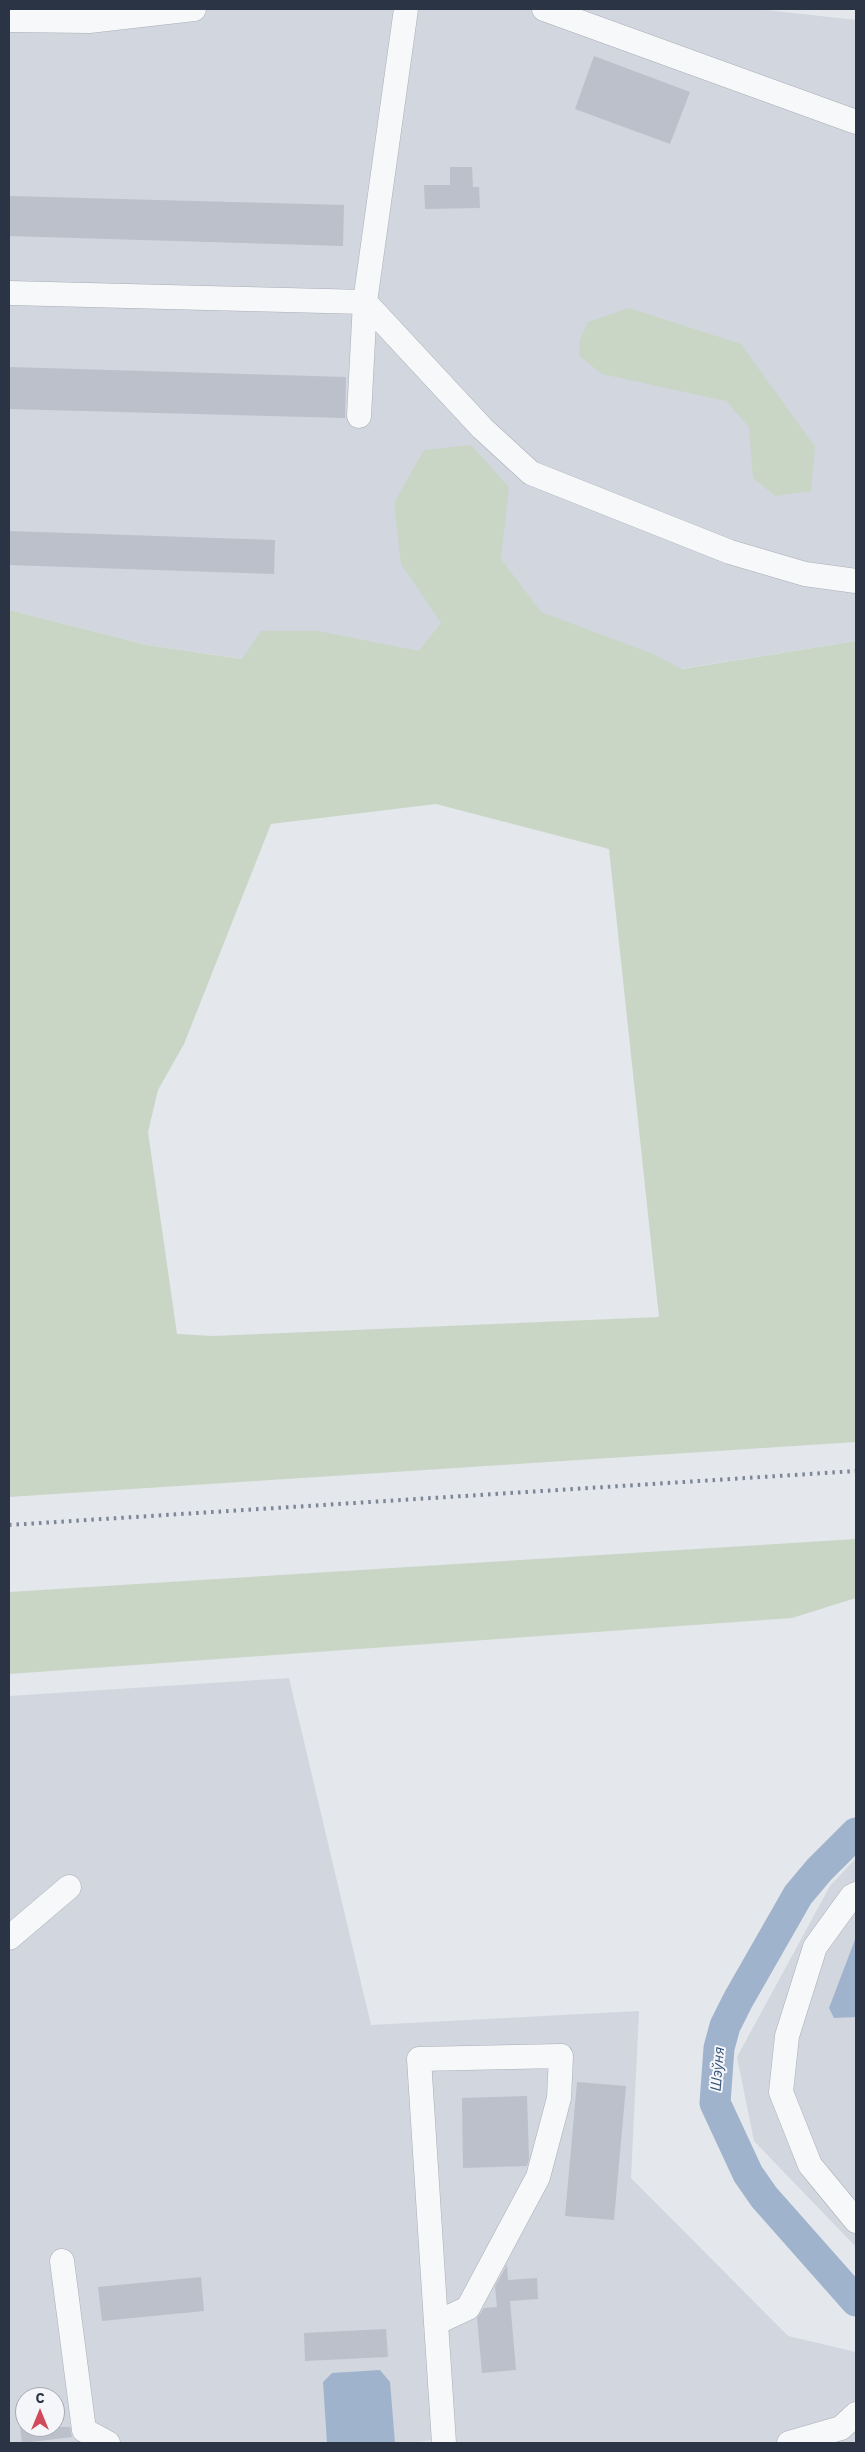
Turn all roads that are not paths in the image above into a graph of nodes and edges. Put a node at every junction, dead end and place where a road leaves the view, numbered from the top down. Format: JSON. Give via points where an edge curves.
{"nodes":[{"id":1,"x":194,"y":9,"type":"edge"},
{"id":2,"x":406,"y":9,"type":"edge"},
{"id":3,"x":544,"y":9,"type":"edge"},
{"id":4,"x":9,"y":20,"type":"edge"},
{"id":5,"x":856,"y":122,"type":"edge"},
{"id":6,"x":9,"y":293,"type":"edge"},
{"id":7,"x":365,"y":302,"type":"junction"},
{"id":8,"x":359,"y":416,"type":"dead end"},
{"id":9,"x":856,"y":581,"type":"edge"},
{"id":10,"x":69,"y":1887,"type":"dead end"},
{"id":11,"x":856,"y":1894,"type":"edge"},
{"id":12,"x":9,"y":1938,"type":"edge"},
{"id":13,"x":856,"y":2221,"type":"edge"},
{"id":14,"x":62,"y":2260,"type":"dead end"},
{"id":15,"x":436,"y":2323,"type":"junction"},
{"id":16,"x":856,"y":2414,"type":"edge"},
{"id":17,"x":108,"y":2443,"type":"edge"},
{"id":18,"x":444,"y":2443,"type":"edge"},
{"id":19,"x":789,"y":2443,"type":"edge"}],
"edges":[{"from":1,"to":4,"type":"lane","via":[[89,21]]},
{"from":2,"to":7,"type":"lane"},
{"from":3,"to":5,"type":"lane"},
{"from":6,"to":7,"type":"lane"},
{"from":7,"to":8,"type":"lane"},
{"from":7,"to":9,"type":"lane","via":[[482,428],[531,473],[730,552],[805,574]]},
{"from":10,"to":12,"type":"lane"},
{"from":11,"to":13,"type":"lane","via":[[815,1947],[787,2036],[781,2092],[810,2165]]},
{"from":14,"to":17,"type":"lane","via":[[84,2430]]},
{"from":15,"to":15,"type":"lane","via":[[419,2059],[561,2056],[559,2098],[538,2177],[468,2308]]},
{"from":15,"to":18,"type":"lane"},
{"from":16,"to":19,"type":"lane","via":[[841,2428]]}]}
